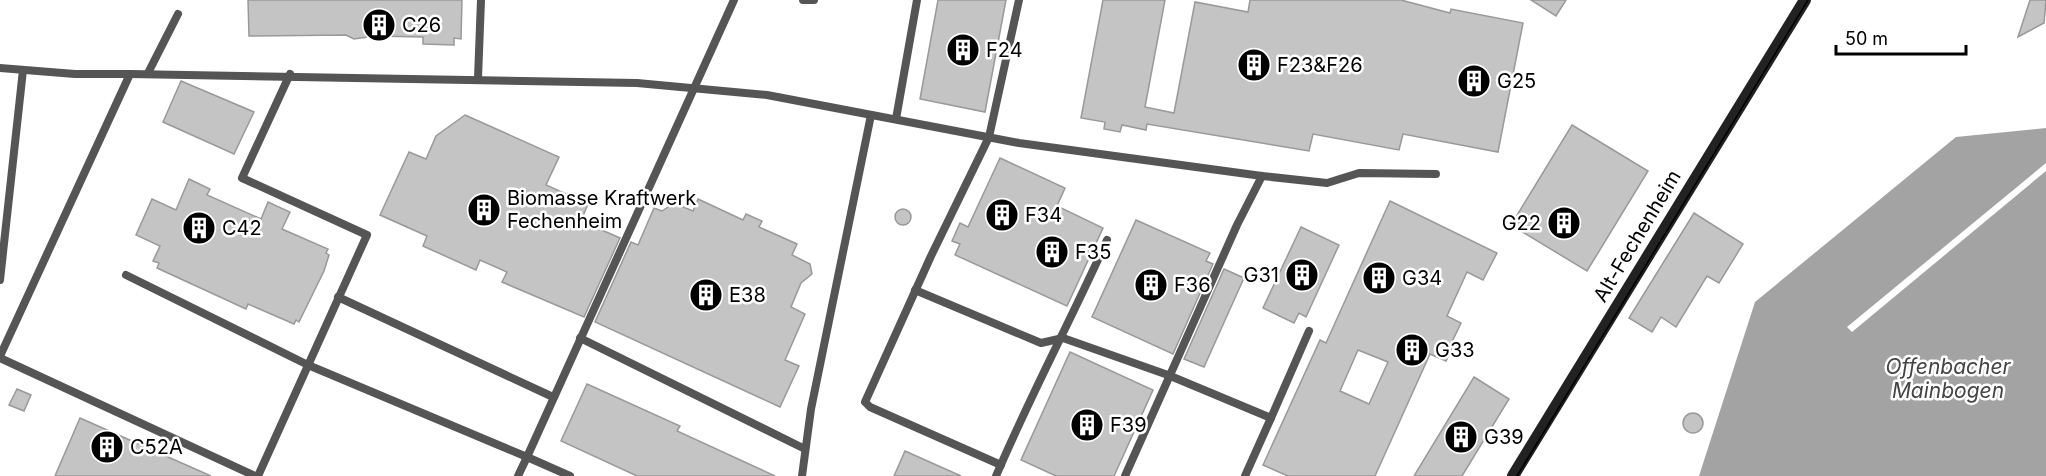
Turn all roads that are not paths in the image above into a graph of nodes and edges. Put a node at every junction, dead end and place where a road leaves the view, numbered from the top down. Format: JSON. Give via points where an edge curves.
{"nodes":[{"id":1,"x":481,"y":0,"type":"edge"},
{"id":2,"x":734,"y":0,"type":"edge"},
{"id":3,"x":803,"y":0,"type":"edge"},
{"id":4,"x":814,"y":0,"type":"edge"},
{"id":5,"x":917,"y":0,"type":"edge"},
{"id":6,"x":1019,"y":0,"type":"edge"},
{"id":7,"x":1804,"y":0,"type":"edge"},
{"id":8,"x":178,"y":14,"type":"dead end"},
{"id":9,"x":0,"y":68,"type":"edge"},
{"id":10,"x":23,"y":70,"type":"junction"},
{"id":11,"x":148,"y":73,"type":"junction"},
{"id":12,"x":130,"y":74,"type":"junction"},
{"id":13,"x":290,"y":74,"type":"junction"},
{"id":14,"x":478,"y":78,"type":"junction"},
{"id":15,"x":694,"y":88,"type":"junction"},
{"id":16,"x":871,"y":115,"type":"junction"},
{"id":17,"x":896,"y":119,"type":"junction"},
{"id":18,"x":989,"y":137,"type":"junction"},
{"id":19,"x":1436,"y":174,"type":"dead end"},
{"id":20,"x":1262,"y":176,"type":"junction"},
{"id":21,"x":1107,"y":240,"type":"dead end"},
{"id":22,"x":126,"y":275,"type":"dead end"},
{"id":23,"x":0,"y":280,"type":"edge"},
{"id":24,"x":915,"y":290,"type":"junction"},
{"id":25,"x":338,"y":297,"type":"junction"},
{"id":26,"x":1310,"y":331,"type":"dead end"},
{"id":27,"x":580,"y":338,"type":"junction"},
{"id":28,"x":1063,"y":338,"type":"junction"},
{"id":29,"x":0,"y":357,"type":"edge"},
{"id":30,"x":308,"y":365,"type":"junction"},
{"id":31,"x":1168,"y":375,"type":"junction"},
{"id":32,"x":553,"y":397,"type":"junction"},
{"id":33,"x":1271,"y":418,"type":"junction"},
{"id":34,"x":805,"y":449,"type":"junction"},
{"id":35,"x":527,"y":457,"type":"junction"},
{"id":36,"x":1001,"y":465,"type":"junction"},
{"id":37,"x":257,"y":476,"type":"edge"},
{"id":38,"x":518,"y":476,"type":"edge"},
{"id":39,"x":570,"y":476,"type":"edge"},
{"id":40,"x":802,"y":476,"type":"edge"},
{"id":41,"x":996,"y":476,"type":"edge"},
{"id":42,"x":1125,"y":476,"type":"edge"},
{"id":43,"x":1245,"y":476,"type":"edge"},
{"id":44,"x":1513,"y":476,"type":"edge"}],
"edges":[{"from":1,"to":14,"type":"lane"},
{"from":2,"to":15,"type":"lane"},
{"from":3,"to":4,"type":"lane"},
{"from":5,"to":17,"type":"lane"},
{"from":6,"to":18,"type":"lane"},
{"from":7,"to":44,"type":"street","name":"Alt-Fechenheim"},
{"from":8,"to":11,"type":"lane"},
{"from":9,"to":10,"type":"lane"},
{"from":10,"to":12,"type":"lane"},
{"from":10,"to":23,"type":"lane"},
{"from":11,"to":12,"type":"lane"},
{"from":11,"to":13,"type":"lane"},
{"from":12,"to":29,"type":"lane"},
{"from":13,"to":14,"type":"lane"},
{"from":13,"to":25,"type":"lane","via":[[242,178],[367,235]]},
{"from":14,"to":15,"type":"lane"},
{"from":15,"to":16,"type":"lane","via":[[767,95]]},
{"from":15,"to":27,"type":"lane"},
{"from":16,"to":17,"type":"lane"},
{"from":16,"to":34,"type":"lane"},
{"from":17,"to":18,"type":"lane"},
{"from":18,"to":20,"type":"lane"},
{"from":18,"to":24,"type":"lane"},
{"from":19,"to":20,"type":"lane","via":[[1359,173],[1327,183]]},
{"from":20,"to":31,"type":"lane"},
{"from":21,"to":28,"type":"lane"},
{"from":22,"to":30,"type":"lane"},
{"from":24,"to":28,"type":"lane","via":[[1041,343]]},
{"from":24,"to":36,"type":"lane","via":[[865,402]]},
{"from":25,"to":30,"type":"lane"},
{"from":25,"to":32,"type":"lane"},
{"from":26,"to":33,"type":"lane"},
{"from":27,"to":32,"type":"lane"},
{"from":27,"to":34,"type":"lane"},
{"from":28,"to":31,"type":"lane"},
{"from":28,"to":36,"type":"lane","via":[[1037,382]]},
{"from":29,"to":37,"type":"lane"},
{"from":30,"to":35,"type":"lane"},
{"from":30,"to":37,"type":"lane"},
{"from":31,"to":33,"type":"lane"},
{"from":31,"to":42,"type":"lane"},
{"from":32,"to":35,"type":"lane"},
{"from":33,"to":43,"type":"lane"},
{"from":34,"to":40,"type":"lane"},
{"from":35,"to":38,"type":"lane"},
{"from":35,"to":39,"type":"lane"},
{"from":36,"to":41,"type":"lane"}]}
